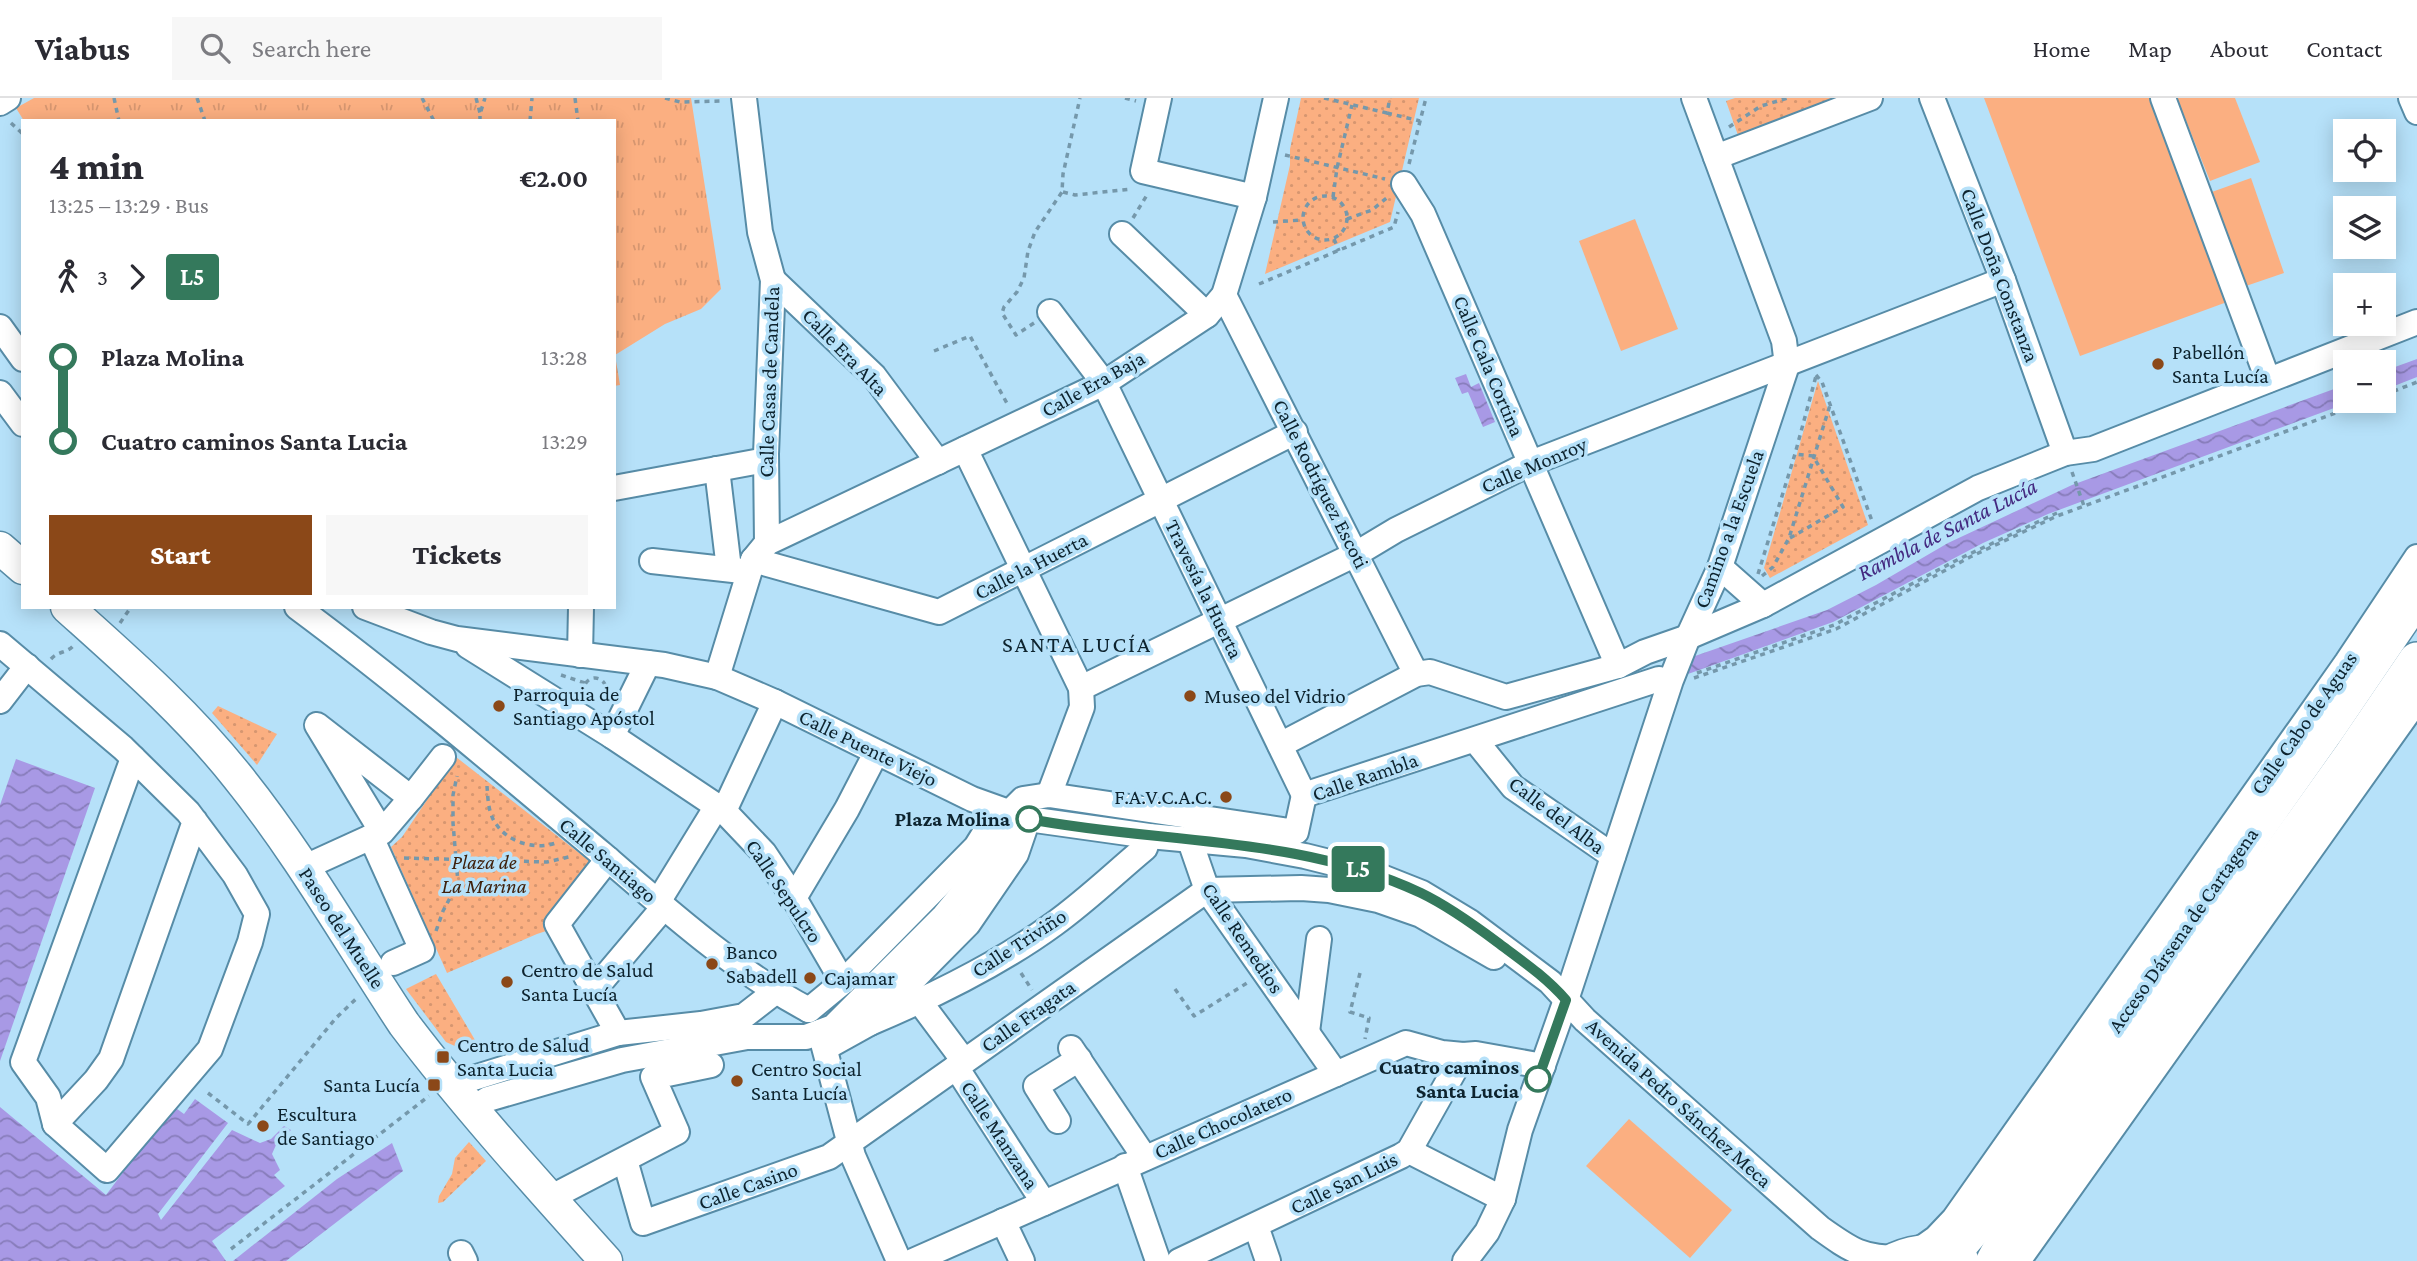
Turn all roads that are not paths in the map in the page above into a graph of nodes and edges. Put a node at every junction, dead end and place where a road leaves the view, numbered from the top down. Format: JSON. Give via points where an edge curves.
{"nodes":[{"id":1,"x":1159,"y":98,"type":"edge"},
{"id":2,"x":1276,"y":98,"type":"edge"},
{"id":3,"x":1870,"y":98,"type":"edge"},
{"id":4,"x":1932,"y":98,"type":"edge"},
{"id":5,"x":2164,"y":98,"type":"edge"},
{"id":6,"x":2412,"y":98,"type":"edge"},
{"id":7,"x":1701,"y":100,"type":"edge"},
{"id":8,"x":744,"y":103,"type":"edge"},
{"id":9,"x":2417,"y":112,"type":"edge"},
{"id":10,"x":1716,"y":157,"type":"junction"},
{"id":11,"x":1404,"y":184,"type":"road end"},
{"id":12,"x":1254,"y":197,"type":"junction"},
{"id":13,"x":1122,"y":234,"type":"road end"},
{"id":14,"x":773,"y":280,"type":"junction"},
{"id":15,"x":2003,"y":281,"type":"junction"},
{"id":16,"x":1224,"y":295,"type":"junction"},
{"id":17,"x":1050,"y":312,"type":"road end"},
{"id":18,"x":1207,"y":315,"type":"junction"},
{"id":19,"x":2417,"y":322,"type":"edge"},
{"id":20,"x":0,"y":327,"type":"edge"},
{"id":21,"x":21,"y":356,"type":"edge"},
{"id":22,"x":1787,"y":365,"type":"junction"},
{"id":23,"x":2268,"y":380,"type":"junction"},
{"id":24,"x":1104,"y":383,"type":"junction"},
{"id":25,"x":0,"y":393,"type":"edge"},
{"id":26,"x":21,"y":421,"type":"edge"},
{"id":27,"x":1294,"y":432,"type":"junction"},
{"id":28,"x":965,"y":449,"type":"junction"},
{"id":29,"x":2065,"y":453,"type":"junction"},
{"id":30,"x":766,"y":460,"type":"junction"},
{"id":31,"x":938,"y":463,"type":"junction"},
{"id":32,"x":1531,"y":463,"type":"junction"},
{"id":33,"x":717,"y":469,"type":"junction"},
{"id":34,"x":616,"y":488,"type":"edge"},
{"id":35,"x":1161,"y":500,"type":"junction"},
{"id":36,"x":0,"y":548,"type":"edge"},
{"id":37,"x":1356,"y":554,"type":"junction"},
{"id":38,"x":2417,"y":557,"type":"edge"},
{"id":39,"x":652,"y":561,"type":"dead end"},
{"id":40,"x":750,"y":561,"type":"junction"},
{"id":41,"x":21,"y":566,"type":"edge"},
{"id":42,"x":1720,"y":567,"type":"junction"},
{"id":43,"x":1023,"y":569,"type":"junction"},
{"id":44,"x":1766,"y":594,"type":"junction"},
{"id":45,"x":2417,"y":595,"type":"edge"},
{"id":46,"x":68,"y":609,"type":"edge"},
{"id":47,"x":300,"y":609,"type":"edge"},
{"id":48,"x":374,"y":609,"type":"edge"},
{"id":49,"x":581,"y":609,"type":"edge"},
{"id":50,"x":1218,"y":621,"type":"junction"},
{"id":51,"x":444,"y":636,"type":"junction"},
{"id":52,"x":1688,"y":637,"type":"junction"},
{"id":53,"x":0,"y":644,"type":"edge"},
{"id":54,"x":580,"y":655,"type":"junction"},
{"id":55,"x":2417,"y":661,"type":"edge"},
{"id":56,"x":648,"y":663,"type":"junction"},
{"id":57,"x":1618,"y":666,"type":"junction"},
{"id":58,"x":40,"y":672,"type":"junction"},
{"id":59,"x":1416,"y":674,"type":"junction"},
{"id":60,"x":717,"y":677,"type":"junction"},
{"id":61,"x":1666,"y":682,"type":"junction"},
{"id":62,"x":1081,"y":688,"type":"junction"},
{"id":63,"x":2417,"y":700,"type":"edge"},
{"id":64,"x":0,"y":701,"type":"edge"},
{"id":65,"x":775,"y":702,"type":"junction"},
{"id":66,"x":612,"y":736,"type":"junction"},
{"id":67,"x":1475,"y":740,"type":"junction"},
{"id":68,"x":1280,"y":745,"type":"junction"},
{"id":69,"x":876,"y":753,"type":"junction"},
{"id":70,"x":133,"y":758,"type":"junction"},
{"id":71,"x":450,"y":766,"type":"road end"},
{"id":72,"x":1049,"y":794,"type":"junction"},
{"id":73,"x":1304,"y":796,"type":"junction"},
{"id":74,"x":411,"y":798,"type":"junction"},
{"id":75,"x":721,"y":809,"type":"junction"},
{"id":76,"x":1013,"y":814,"type":"junction"},
{"id":77,"x":195,"y":821,"type":"junction"},
{"id":78,"x":1149,"y":836,"type":"junction"},
{"id":79,"x":1189,"y":838,"type":"junction"},
{"id":80,"x":378,"y":842,"type":"junction"},
{"id":81,"x":1613,"y":856,"type":"junction"},
{"id":82,"x":608,"y":859,"type":"junction"},
{"id":83,"x":303,"y":868,"type":"junction"},
{"id":84,"x":1207,"y":890,"type":"junction"},
{"id":85,"x":794,"y":898,"type":"junction"},
{"id":86,"x":661,"y":905,"type":"junction"},
{"id":87,"x":1319,"y":939,"type":"dead end"},
{"id":88,"x":1519,"y":958,"type":"junction"},
{"id":89,"x":393,"y":963,"type":"dead end"},
{"id":90,"x":843,"y":982,"type":"junction"},
{"id":91,"x":775,"y":992,"type":"junction"},
{"id":92,"x":1566,"y":1000,"type":"junction"},
{"id":93,"x":920,"y":1002,"type":"junction"},
{"id":94,"x":809,"y":1010,"type":"junction"},
{"id":95,"x":870,"y":1023,"type":"junction"},
{"id":96,"x":1307,"y":1032,"type":"junction"},
{"id":97,"x":618,"y":1033,"type":"junction"},
{"id":98,"x":823,"y":1040,"type":"junction"},
{"id":99,"x":1463,"y":1055,"type":"junction"},
{"id":100,"x":960,"y":1064,"type":"junction"},
{"id":101,"x":711,"y":1065,"type":"dead end"},
{"id":102,"x":1543,"y":1066,"type":"junction"},
{"id":103,"x":1336,"y":1074,"type":"junction"},
{"id":104,"x":443,"y":1088,"type":"junction"},
{"id":105,"x":472,"y":1109,"type":"junction"},
{"id":106,"x":1058,"y":1121,"type":"dead end"},
{"id":107,"x":55,"y":1124,"type":"junction"},
{"id":108,"x":849,"y":1143,"type":"junction"},
{"id":109,"x":1409,"y":1151,"type":"junction"},
{"id":110,"x":625,"y":1160,"type":"junction"},
{"id":111,"x":1135,"y":1162,"type":"junction"},
{"id":112,"x":550,"y":1198,"type":"junction"},
{"id":113,"x":1503,"y":1199,"type":"junction"},
{"id":114,"x":1044,"y":1203,"type":"junction"},
{"id":115,"x":1003,"y":1221,"type":"junction"},
{"id":116,"x":1256,"y":1226,"type":"junction"},
{"id":117,"x":1820,"y":1228,"type":"junction"},
{"id":118,"x":1922,"y":1258,"type":"edge"},
{"id":119,"x":606,"y":1261,"type":"edge"},
{"id":120,"x":899,"y":1261,"type":"edge"},
{"id":121,"x":913,"y":1261,"type":"edge"},
{"id":122,"x":1022,"y":1261,"type":"edge"},
{"id":123,"x":1158,"y":1261,"type":"edge"},
{"id":124,"x":1179,"y":1261,"type":"edge"},
{"id":125,"x":1268,"y":1261,"type":"edge"},
{"id":126,"x":1465,"y":1261,"type":"edge"},
{"id":127,"x":1843,"y":1261,"type":"edge"},
{"id":128,"x":1995,"y":1261,"type":"edge"},
{"id":129,"x":2018,"y":1261,"type":"edge"}],
"edges":[{"from":1,"to":12,"type":"street","via":[[1149,176]]},
{"from":2,"to":12,"type":"street","name":"Calle Era Baja"},
{"from":3,"to":10,"type":"street"},
{"from":4,"to":15,"type":"street","name":"Calle Doña Constanza"},
{"from":5,"to":23,"type":"street"},
{"from":6,"to":9,"type":"street"},
{"from":7,"to":10,"type":"street","name":"Camino a la Escuela"},
{"from":8,"to":14,"type":"street","name":"Calle Casas de Candela","via":[[760,232]]},
{"from":10,"to":22,"type":"street","name":"Camino a la Escuela","via":[[1784,341]]},
{"from":11,"to":32,"type":"street","name":"Calle Cala Cortina","via":[[1423,214]]},
{"from":12,"to":16,"type":"street","name":"Calle Era Baja"},
{"from":13,"to":18,"type":"street"},
{"from":14,"to":30,"type":"street","name":"Calle Casas de Candela"},
{"from":14,"to":31,"type":"street","name":"Calle Era Alta","via":[[874,376]]},
{"from":15,"to":22,"type":"street","name":"Calle Monroy"},
{"from":15,"to":29,"type":"street","name":"Calle Doña Constanza"},
{"from":16,"to":18,"type":"street","name":"Calle Era Baja"},
{"from":16,"to":27,"type":"street","name":"Calle Rodríguez Escoti"},
{"from":17,"to":24,"type":"street","name":"Travesía la Huerta"},
{"from":18,"to":24,"type":"street","name":"Calle Era Baja"},
{"from":19,"to":23,"type":"street"},
{"from":20,"to":21,"type":"street"},
{"from":22,"to":32,"type":"street","name":"Calle Monroy"},
{"from":22,"to":42,"type":"street","name":"Camino a la Escuela"},
{"from":23,"to":29,"type":"street","via":[[2093,449]]},
{"from":24,"to":28,"type":"street","name":"Calle Era Baja"},
{"from":24,"to":35,"type":"street","name":"Travesía la Huerta"},
{"from":25,"to":26,"type":"street"},
{"from":27,"to":35,"type":"street","name":"Calle la Huerta"},
{"from":27,"to":37,"type":"street","name":"Calle Rodríguez Escoti"},
{"from":28,"to":31,"type":"street","name":"Calle Era Baja"},
{"from":28,"to":43,"type":"street"},
{"from":29,"to":44,"type":"street","via":[[1978,488]]},
{"from":30,"to":33,"type":"street"},
{"from":30,"to":40,"type":"street","name":"Calle Casas de Candela"},
{"from":31,"to":40,"type":"street","name":"Calle Era Baja"},
{"from":32,"to":37,"type":"street","name":"Calle Monroy"},
{"from":32,"to":57,"type":"street","name":"Calle Cala Cortina"},
{"from":33,"to":34,"type":"street"},
{"from":33,"to":40,"type":"street"},
{"from":35,"to":43,"type":"street","name":"Calle la Huerta"},
{"from":35,"to":50,"type":"street","name":"Travesía la Huerta"},
{"from":36,"to":41,"type":"main road"},
{"from":37,"to":50,"type":"street","name":"Calle Monroy"},
{"from":37,"to":59,"type":"street","name":"Calle Rodríguez Escoti"},
{"from":38,"to":118,"type":"street","name":"Calle Cabo de Aguas","via":[[1954,1219]]},
{"from":39,"to":40,"type":"street","name":"Calle la Huerta"},
{"from":40,"to":43,"type":"street","name":"Calle la Huerta","via":[[939,612]]},
{"from":40,"to":60,"type":"street"},
{"from":42,"to":44,"type":"street"},
{"from":42,"to":52,"type":"street","name":"Camino a la Escuela"},
{"from":43,"to":62,"type":"street"},
{"from":44,"to":52,"type":"street"},
{"from":45,"to":118,"type":"highway","name":"Acceso Dársena de Cartagena","via":[[1978,1222],[1955,1249]]},
{"from":46,"to":83,"type":"main road","name":"Paseo del Muelle","via":[[218,752]]},
{"from":47,"to":82,"type":"street","name":"Calle Santiago","via":[[415,698]]},
{"from":48,"to":51,"type":"street"},
{"from":49,"to":54,"type":"street"},
{"from":50,"to":62,"type":"street","name":"Calle Monroy"},
{"from":50,"to":68,"type":"street","name":"Travesía la Huerta"},
{"from":51,"to":54,"type":"street","name":"Calle Puente Viejo"},
{"from":51,"to":66,"type":"street","name":"Calle Sepulcro","via":[[477,651]]},
{"from":52,"to":57,"type":"street"},
{"from":52,"to":61,"type":"street","name":"Camino a la Escuela"},
{"from":53,"to":58,"type":"street"},
{"from":54,"to":56,"type":"street","name":"Calle Puente Viejo"},
{"from":55,"to":128,"type":"highway","name":"Acceso Dársena de Cartagena"},
{"from":56,"to":60,"type":"street","name":"Calle Puente Viejo"},
{"from":56,"to":66,"type":"street"},
{"from":57,"to":59,"type":"street","via":[[1506,697],[1430,672]]},
{"from":58,"to":64,"type":"street"},
{"from":58,"to":70,"type":"street"},
{"from":59,"to":68,"type":"street"},
{"from":60,"to":65,"type":"street","name":"Calle Puente Viejo"},
{"from":61,"to":67,"type":"street","name":"Calle Rambla"},
{"from":61,"to":81,"type":"street","name":"Camino a la Escuela"},
{"from":62,"to":72,"type":"street","via":[[1082,707]]},
{"from":63,"to":129,"type":"street"},
{"from":65,"to":69,"type":"street","name":"Calle Puente Viejo"},
{"from":65,"to":75,"type":"street"},
{"from":66,"to":75,"type":"street","name":"Calle Sepulcro"},
{"from":67,"to":73,"type":"street","name":"Calle Rambla"},
{"from":67,"to":81,"type":"street","name":"Calle del Alba","via":[[1513,787]]},
{"from":68,"to":73,"type":"street","name":"Travesía la Huerta"},
{"from":69,"to":76,"type":"street","name":"Calle Puente Viejo"},
{"from":69,"to":85,"type":"street"},
{"from":70,"to":77,"type":"street"},
{"from":70,"to":107,"type":"street","via":[[23,1062],[48,1097]]},
{"from":71,"to":74,"type":"street"},
{"from":72,"to":73,"type":"street","name":"Calle Rambla","via":[[1296,832]]},
{"from":72,"to":76,"type":"street","name":"Calle Rambla","via":[[1023,799]]},
{"from":74,"to":80,"type":"street"},
{"from":74,"to":80,"type":"street","via":[[317,725]]},
{"from":75,"to":85,"type":"street","name":"Calle Sepulcro","via":[[764,853]]},
{"from":75,"to":86,"type":"street"},
{"from":76,"to":78,"type":"street","name":"Avenida Pedro Sánchez Meca"},
{"from":76,"to":90,"type":"street"},
{"from":76,"to":95,"type":"street","via":[[1016,854],[968,925]]},
{"from":76,"to":98,"type":"street","via":[[997,852],[944,916]]},
{"from":77,"to":107,"type":"street","via":[[111,1059]]},
{"from":77,"to":107,"type":"street","via":[[257,914],[210,1049],[107,1170]]},
{"from":78,"to":79,"type":"street","name":"Avenida Pedro Sánchez Meca"},
{"from":78,"to":93,"type":"street","name":"Calle Triviño","via":[[1145,848],[1055,923],[1009,954]]},
{"from":79,"to":84,"type":"street","name":"Calle Remedios"},
{"from":79,"to":88,"type":"street","name":"Avenida Pedro Sánchez Meca","via":[[1285,852],[1369,872],[1445,906]]},
{"from":80,"to":83,"type":"street"},
{"from":80,"to":89,"type":"street","via":[[422,950]]},
{"from":81,"to":92,"type":"street","name":"Camino a la Escuela"},
{"from":82,"to":86,"type":"street","name":"Calle Santiago"},
{"from":82,"to":86,"type":"street","via":[[557,923],[594,990]]},
{"from":82,"to":97,"type":"street","via":[[556,923]]},
{"from":83,"to":104,"type":"main road","name":"Paseo del Muelle"},
{"from":84,"to":88,"type":"street","via":[[1301,888],[1378,900],[1420,915],[1513,969]]},
{"from":84,"to":96,"type":"street","name":"Calle Remedios"},
{"from":84,"to":100,"type":"street","name":"Calle Fragata"},
{"from":85,"to":90,"type":"street","name":"Calle Sepulcro"},
{"from":86,"to":91,"type":"street","name":"Calle Santiago"},
{"from":87,"to":96,"type":"street","name":"Calle Remedios"},
{"from":88,"to":92,"type":"street","name":"Avenida Pedro Sánchez Meca"},
{"from":90,"to":94,"type":"street"},
{"from":91,"to":94,"type":"street","name":"Calle Santiago"},
{"from":91,"to":97,"type":"street","via":[[744,1016]]},
{"from":92,"to":102,"type":"street","name":"Camino a la Escuela"},
{"from":92,"to":117,"type":"street","name":"Avenida Pedro Sánchez Meca"},
{"from":93,"to":95,"type":"street","name":"Calle Triviño"},
{"from":93,"to":100,"type":"street","name":"Calle Manzana"},
{"from":94,"to":98,"type":"street"},
{"from":95,"to":98,"type":"street"},
{"from":96,"to":103,"type":"street","name":"Calle Remedios"},
{"from":97,"to":104,"type":"street"},
{"from":98,"to":105,"type":"street","via":[[747,1037],[622,1060],[488,1099]]},
{"from":98,"to":108,"type":"street"},
{"from":99,"to":102,"type":"street","name":"Calle Chocolatero"},
{"from":99,"to":103,"type":"street","name":"Calle Chocolatero","via":[[1406,1043]]},
{"from":99,"to":109,"type":"street","name":"Calle San Luis"},
{"from":100,"to":108,"type":"street","name":"Calle Fragata"},
{"from":100,"to":114,"type":"street","name":"Calle Manzana"},
{"from":101,"to":110,"type":"street","via":[[653,1077],[677,1132]]},
{"from":102,"to":113,"type":"street","name":"Camino a la Escuela"},
{"from":103,"to":111,"type":"street","name":"Calle Chocolatero"},
{"from":104,"to":105,"type":"main road","name":"Paseo del Muelle"},
{"from":105,"to":112,"type":"main road","name":"Paseo del Muelle"},
{"from":106,"to":111,"type":"street","via":[[1037,1086],[1075,1054]]},
{"from":108,"to":110,"type":"street","name":"Calle Casino","via":[[829,1157],[643,1223]]},
{"from":108,"to":120,"type":"street"},
{"from":109,"to":113,"type":"street"},
{"from":109,"to":116,"type":"street","name":"Calle San Luis"},
{"from":110,"to":112,"type":"street"},
{"from":111,"to":114,"type":"street","name":"Calle Chocolatero"},
{"from":111,"to":123,"type":"street"},
{"from":112,"to":119,"type":"main road","name":"Paseo del Muelle"},
{"from":113,"to":126,"type":"street","name":"Camino a la Escuela","via":[[1487,1232]]},
{"from":114,"to":115,"type":"street","name":"Calle Chocolatero"},
{"from":115,"to":121,"type":"street","name":"Calle Chocolatero"},
{"from":115,"to":122,"type":"street"},
{"from":116,"to":124,"type":"street","name":"Calle San Luis"},
{"from":116,"to":125,"type":"street"},
{"from":117,"to":118,"type":"street","via":[[1856,1252],[1876,1258]]},
{"from":117,"to":127,"type":"street"}]}
